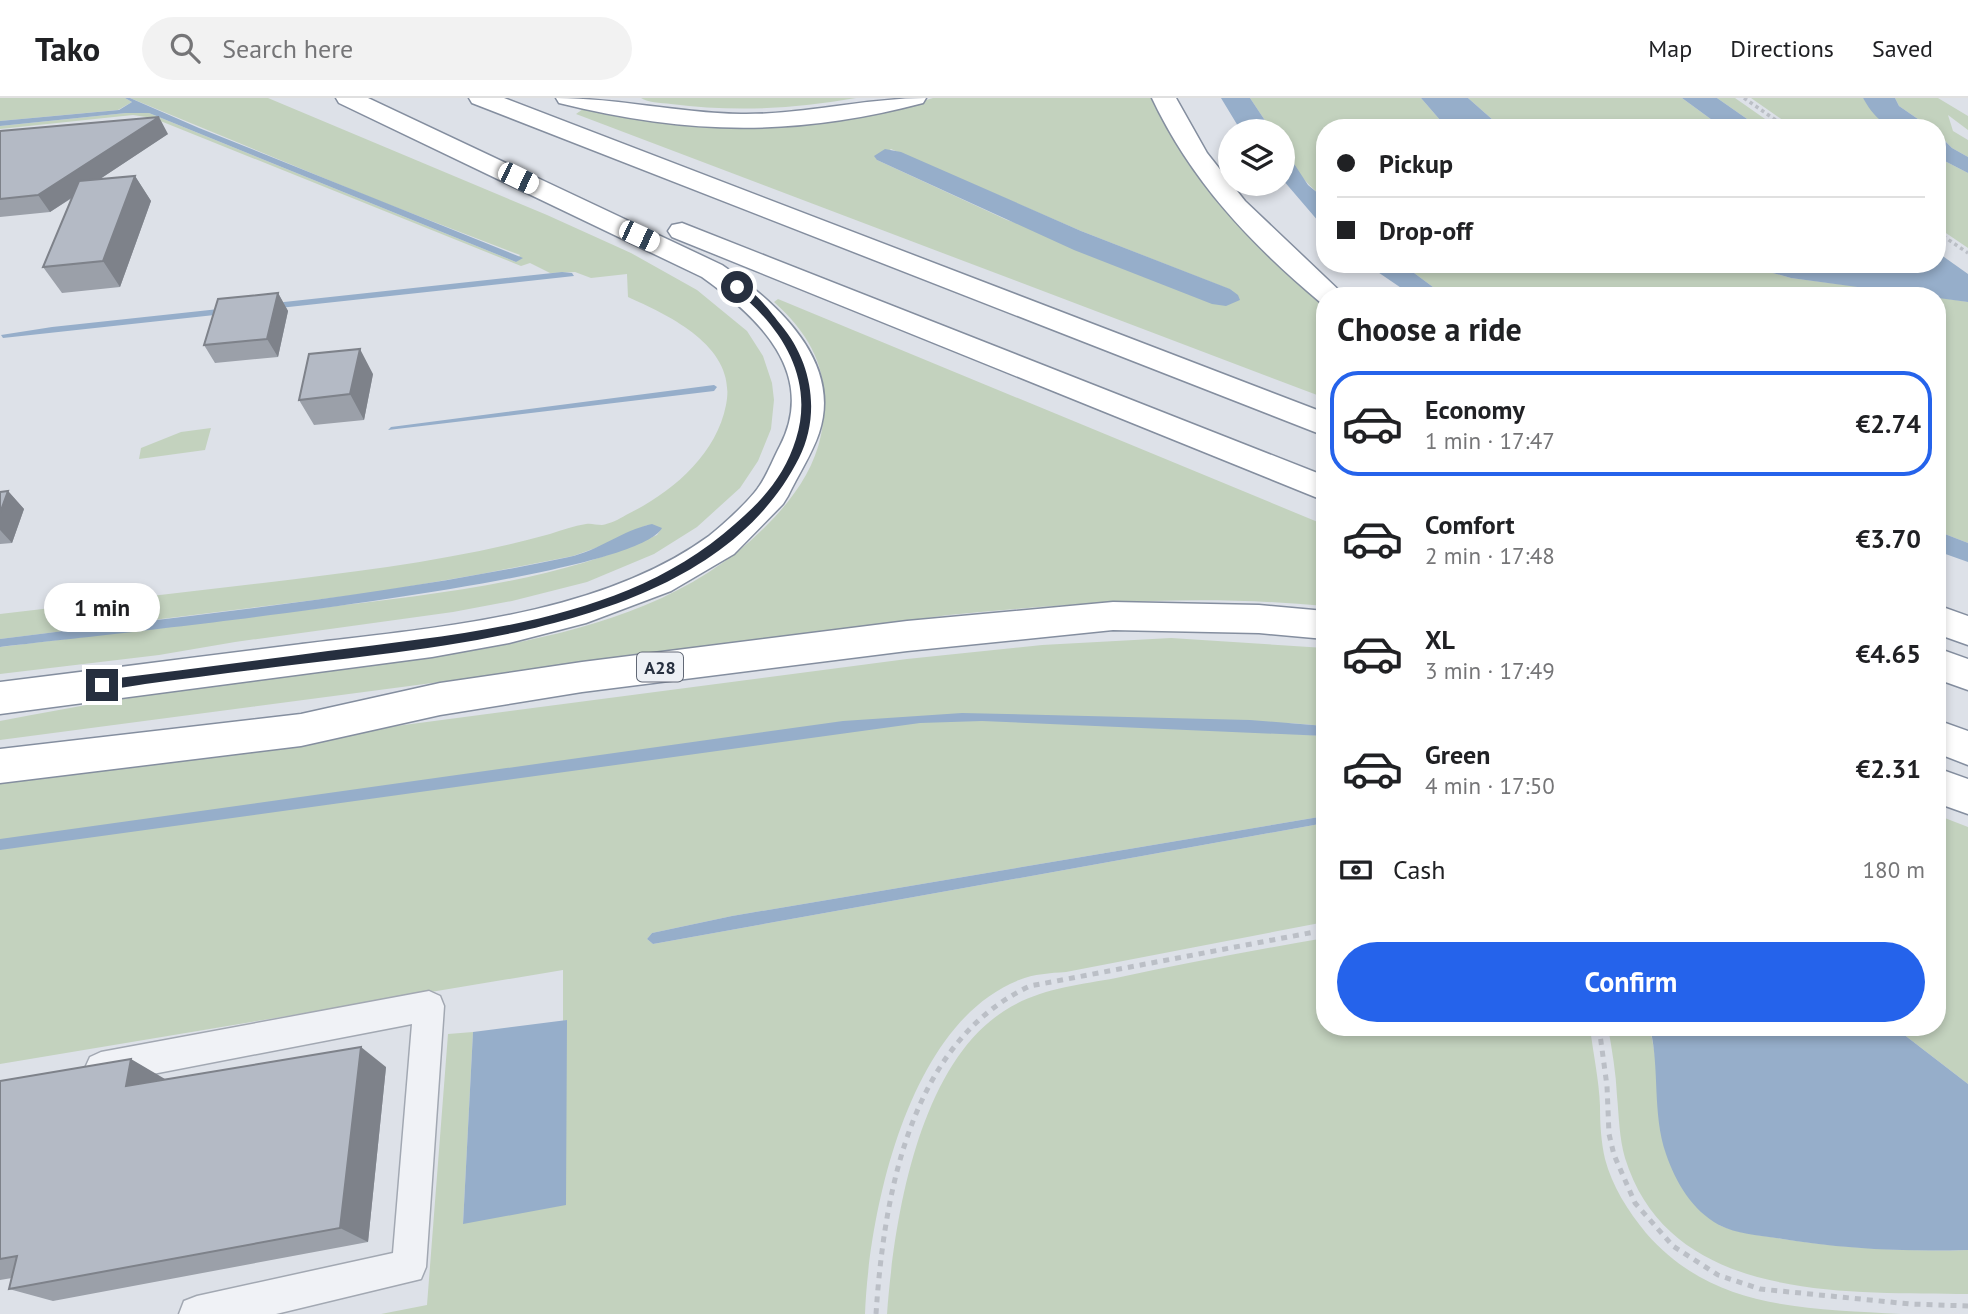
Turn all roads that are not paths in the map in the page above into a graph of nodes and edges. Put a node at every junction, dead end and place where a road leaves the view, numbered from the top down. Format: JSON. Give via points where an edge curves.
{"nodes":[{"id":1,"x":350,"y":98,"type":"edge"},
{"id":2,"x":481,"y":98,"type":"edge"},
{"id":3,"x":568,"y":98,"type":"edge"},
{"id":4,"x":914,"y":98,"type":"edge"},
{"id":5,"x":1164,"y":98,"type":"edge"},
{"id":6,"x":1320,"y":287,"type":"edge"},
{"id":7,"x":1316,"y":422,"type":"edge"},
{"id":8,"x":1316,"y":485,"type":"edge"},
{"id":9,"x":1946,"y":622,"type":"edge"},
{"id":10,"x":1316,"y":624,"type":"edge"},
{"id":11,"x":1968,"y":631,"type":"edge"},
{"id":12,"x":1946,"y":666,"type":"edge"},
{"id":13,"x":1968,"y":675,"type":"edge"},
{"id":14,"x":0,"y":698,"type":"edge"},
{"id":15,"x":1946,"y":739,"type":"edge"},
{"id":16,"x":1968,"y":748,"type":"edge"},
{"id":17,"x":0,"y":766,"type":"edge"},
{"id":18,"x":1946,"y":788,"type":"edge"},
{"id":19,"x":1968,"y":797,"type":"edge"},
{"id":20,"x":67,"y":1075,"type":"edge"},
{"id":21,"x":197,"y":1314,"type":"edge"}],
"edges":[{"from":1,"to":8,"type":"highway"},
{"from":1,"to":14,"type":"highway","via":[[712,271],[759,305],[789,340],[805,378],[804,429],[784,478],[766,502],[712,551],[641,590],[574,613],[429,643]]},
{"from":2,"to":7,"type":"highway"},
{"from":3,"to":4,"type":"highway","via":[[650,114],[741,121],[827,117]]},
{"from":5,"to":6,"type":"highway","via":[[1221,190]]},
{"from":9,"to":11,"type":"highway"},
{"from":10,"to":17,"type":"highway","number":"A28","via":[[1113,616],[907,636],[440,699],[301,730]]},
{"from":12,"to":13,"type":"highway"},
{"from":15,"to":16,"type":"highway"},
{"from":18,"to":19,"type":"highway"},
{"from":20,"to":21,"type":"lane","via":[[429,1006],[409,1267]]}]}
